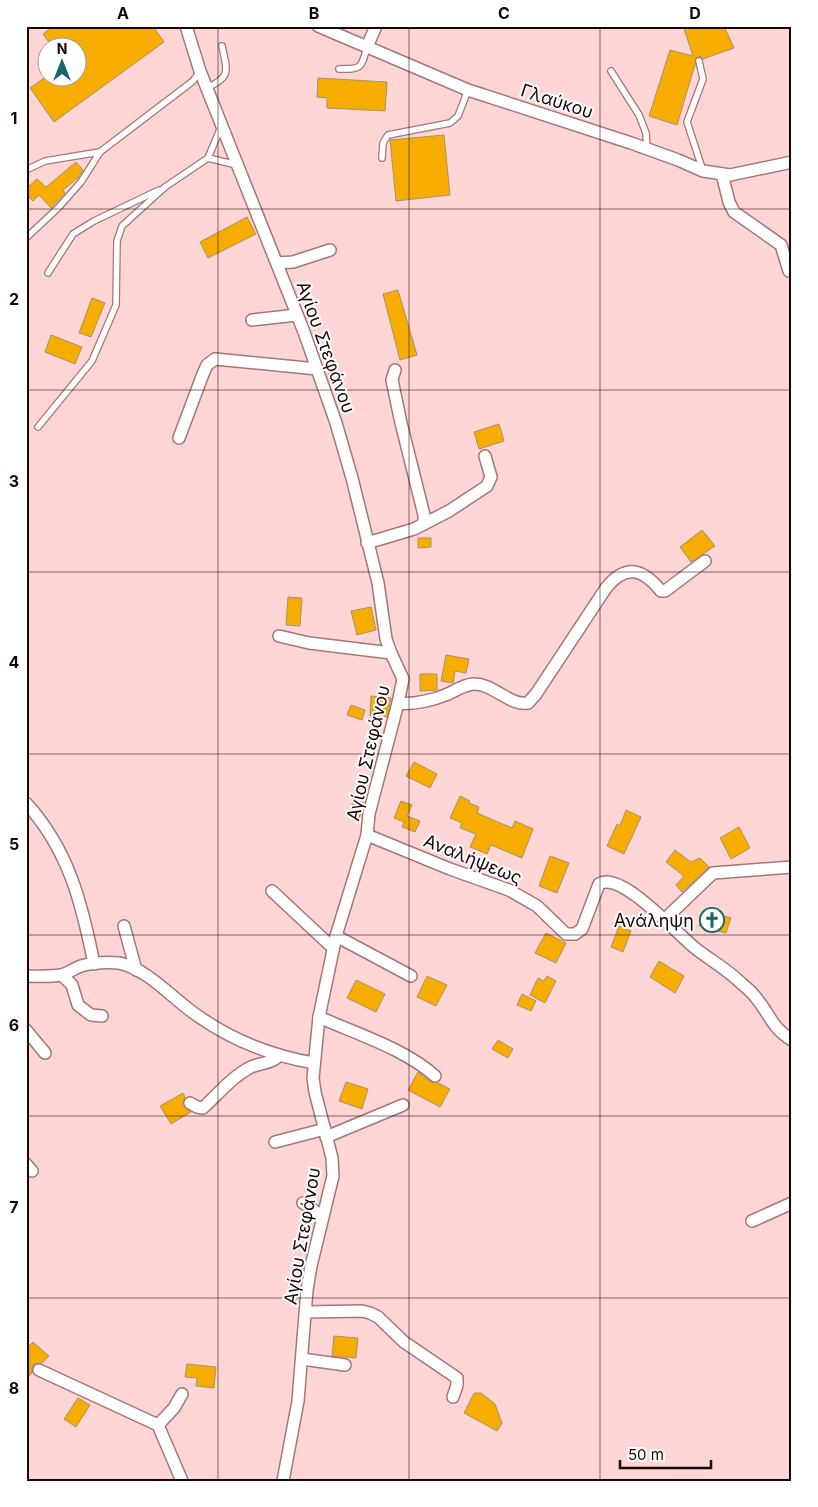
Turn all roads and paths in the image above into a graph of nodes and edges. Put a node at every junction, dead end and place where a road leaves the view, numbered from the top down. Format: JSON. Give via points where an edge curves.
{"nodes":[{"id":1,"x":186,"y":26,"type":"edge"},
{"id":2,"x":318,"y":26,"type":"edge"},
{"id":3,"x":376,"y":26,"type":"edge"},
{"id":4,"x":222,"y":46,"type":"dead end"},
{"id":5,"x":367,"y":47,"type":"junction"},
{"id":6,"x":700,"y":61,"type":"dead end"},
{"id":7,"x":339,"y":69,"type":"dead end"},
{"id":8,"x":200,"y":71,"type":"junction"},
{"id":9,"x":611,"y":71,"type":"dead end"},
{"id":10,"x":207,"y":88,"type":"junction"},
{"id":11,"x":468,"y":90,"type":"junction"},
{"id":12,"x":222,"y":125,"type":"junction"},
{"id":13,"x":647,"y":148,"type":"junction"},
{"id":14,"x":100,"y":152,"type":"junction"},
{"id":15,"x":208,"y":158,"type":"junction"},
{"id":16,"x":382,"y":158,"type":"dead end"},
{"id":17,"x":792,"y":162,"type":"edge"},
{"id":18,"x":237,"y":165,"type":"junction"},
{"id":19,"x":26,"y":170,"type":"edge"},
{"id":20,"x":703,"y":171,"type":"junction"},
{"id":21,"x":722,"y":174,"type":"junction"},
{"id":22,"x":165,"y":187,"type":"junction"},
{"id":23,"x":26,"y":238,"type":"edge"},
{"id":24,"x":330,"y":250,"type":"dead end"},
{"id":25,"x":277,"y":263,"type":"junction"},
{"id":26,"x":789,"y":271,"type":"dead end"},
{"id":27,"x":48,"y":273,"type":"dead end"},
{"id":28,"x":297,"y":315,"type":"junction"},
{"id":29,"x":252,"y":320,"type":"dead end"},
{"id":30,"x":317,"y":369,"type":"junction"},
{"id":31,"x":395,"y":370,"type":"dead end"},
{"id":32,"x":38,"y":427,"type":"dead end"},
{"id":33,"x":179,"y":438,"type":"dead end"},
{"id":34,"x":485,"y":456,"type":"dead end"},
{"id":35,"x":424,"y":522,"type":"junction"},
{"id":36,"x":367,"y":543,"type":"junction"},
{"id":37,"x":705,"y":561,"type":"dead end"},
{"id":38,"x":279,"y":636,"type":"dead end"},
{"id":39,"x":391,"y":653,"type":"junction"},
{"id":40,"x":398,"y":703,"type":"junction"},
{"id":41,"x":26,"y":803,"type":"edge"},
{"id":42,"x":367,"y":836,"type":"junction"},
{"id":43,"x":792,"y":867,"type":"edge"},
{"id":44,"x":272,"y":891,"type":"dead end"},
{"id":45,"x":665,"y":919,"type":"junction"},
{"id":46,"x":124,"y":926,"type":"dead end"},
{"id":47,"x":336,"y":936,"type":"junction"},
{"id":48,"x":333,"y":948,"type":"junction"},
{"id":49,"x":94,"y":964,"type":"junction"},
{"id":50,"x":136,"y":970,"type":"junction"},
{"id":51,"x":62,"y":975,"type":"junction"},
{"id":52,"x":26,"y":976,"type":"edge"},
{"id":53,"x":411,"y":976,"type":"dead end"},
{"id":54,"x":102,"y":1016,"type":"dead end"},
{"id":55,"x":319,"y":1018,"type":"junction"},
{"id":56,"x":26,"y":1030,"type":"edge"},
{"id":57,"x":792,"y":1040,"type":"edge"},
{"id":58,"x":45,"y":1053,"type":"dead end"},
{"id":59,"x":279,"y":1055,"type":"junction"},
{"id":60,"x":314,"y":1063,"type":"junction"},
{"id":61,"x":435,"y":1076,"type":"dead end"},
{"id":62,"x":190,"y":1103,"type":"dead end"},
{"id":63,"x":403,"y":1106,"type":"dead end"},
{"id":64,"x":326,"y":1133,"type":"junction"},
{"id":65,"x":275,"y":1142,"type":"dead end"},
{"id":66,"x":304,"y":1203,"type":"dead end"},
{"id":67,"x":792,"y":1203,"type":"edge"},
{"id":68,"x":323,"y":1215,"type":"junction"},
{"id":69,"x":752,"y":1221,"type":"dead end"},
{"id":70,"x":306,"y":1312,"type":"junction"},
{"id":71,"x":302,"y":1359,"type":"junction"},
{"id":72,"x":345,"y":1365,"type":"dead end"},
{"id":73,"x":39,"y":1370,"type":"dead end"},
{"id":74,"x":182,"y":1394,"type":"dead end"},
{"id":75,"x":453,"y":1397,"type":"dead end"},
{"id":76,"x":158,"y":1425,"type":"junction"},
{"id":77,"x":182,"y":1481,"type":"edge"},
{"id":78,"x":283,"y":1481,"type":"edge"}],
"edges":[{"from":1,"to":8,"type":"street","name":"Αγίου Στεφάνου"},
{"from":2,"to":5,"type":"street","name":"Γλαύκου"},
{"from":3,"to":5,"type":"street"},
{"from":4,"to":10,"type":"lane","via":[[226,75],[222,81]]},
{"from":5,"to":7,"type":"lane","via":[[362,64],[356,69]]},
{"from":5,"to":11,"type":"street","name":"Γλαύκου"},
{"from":6,"to":20,"type":"lane","via":[[703,79],[687,122]]},
{"from":8,"to":10,"type":"street","name":"Αγίου Στεφάνου"},
{"from":8,"to":14,"type":"lane","via":[[193,81]]},
{"from":9,"to":13,"type":"lane","via":[[639,115],[646,133]]},
{"from":10,"to":12,"type":"street","name":"Αγίου Στεφάνου"},
{"from":11,"to":13,"type":"street","name":"Γλαύκου"},
{"from":11,"to":16,"type":"lane","via":[[458,116],[450,123],[388,135],[383,143]]},
{"from":12,"to":15,"type":"lane"},
{"from":12,"to":18,"type":"street","name":"Αγίου Στεφάνου"},
{"from":13,"to":20,"type":"street","name":"Γλαύκου"},
{"from":14,"to":19,"type":"lane","via":[[45,161]]},
{"from":14,"to":23,"type":"lane","via":[[58,208]]},
{"from":15,"to":18,"type":"lane"},
{"from":15,"to":22,"type":"lane"},
{"from":17,"to":21,"type":"street","name":"Γλαύκου","via":[[738,174]]},
{"from":18,"to":25,"type":"street","name":"Αγίου Στεφάνου"},
{"from":20,"to":21,"type":"street","name":"Γλαύκου"},
{"from":21,"to":26,"type":"street","via":[[734,212],[781,245]]},
{"from":22,"to":27,"type":"lane","via":[[73,234]]},
{"from":22,"to":32,"type":"lane","via":[[122,226],[117,241],[116,305],[92,361]]},
{"from":24,"to":25,"type":"street","via":[[294,262]]},
{"from":25,"to":28,"type":"street","name":"Αγίου Στεφάνου"},
{"from":28,"to":29,"type":"street"},
{"from":28,"to":30,"type":"street","name":"Αγίου Στεφάνου"},
{"from":30,"to":33,"type":"street","via":[[215,359],[207,365]]},
{"from":30,"to":36,"type":"street","name":"Αγίου Στεφάνου","via":[[345,455]]},
{"from":31,"to":35,"type":"street","via":[[392,380]]},
{"from":34,"to":35,"type":"street","via":[[490,477],[487,486],[449,511]]},
{"from":35,"to":36,"type":"street"},
{"from":36,"to":39,"type":"street","name":"Αγίου Στεφάνου"},
{"from":37,"to":40,"type":"street","via":[[665,591],[639,572],[613,580],[528,703],[520,703],[474,684],[442,696]]},
{"from":38,"to":39,"type":"street"},
{"from":39,"to":40,"type":"street","name":"Αγίου Στεφάνου","via":[[403,679]]},
{"from":40,"to":42,"type":"street","name":"Αγίου Στεφάνου","via":[[369,814]]},
{"from":41,"to":49,"type":"street","via":[[48,829],[69,872],[83,910]]},
{"from":42,"to":45,"type":"street","name":"Αναλήψεως","via":[[510,890],[537,906],[566,934],[575,934],[582,929],[597,889],[604,882],[613,883],[634,895]]},
{"from":42,"to":47,"type":"street","name":"Αγίου Στεφάνου"},
{"from":43,"to":45,"type":"street","via":[[714,872]]},
{"from":44,"to":48,"type":"street"},
{"from":45,"to":57,"type":"street","name":"Αναλήψεως","via":[[694,947],[741,982],[758,999],[775,1026]]},
{"from":46,"to":50,"type":"street"},
{"from":47,"to":48,"type":"street","name":"Αγίου Στεφάνου"},
{"from":47,"to":53,"type":"street"},
{"from":48,"to":55,"type":"street","name":"Αγίου Στεφάνου"},
{"from":49,"to":50,"type":"street","via":[[119,963]]},
{"from":49,"to":51,"type":"street"},
{"from":50,"to":59,"type":"street","via":[[212,1026]]},
{"from":51,"to":52,"type":"street"},
{"from":51,"to":54,"type":"street","via":[[72,985],[78,1005],[91,1015]]},
{"from":55,"to":60,"type":"street","name":"Αγίου Στεφάνου"},
{"from":55,"to":61,"type":"street","via":[[406,1055]]},
{"from":56,"to":58,"type":"street"},
{"from":59,"to":60,"type":"street"},
{"from":59,"to":62,"type":"street","via":[[236,1078],[203,1108]]},
{"from":60,"to":64,"type":"street","name":"Αγίου Στεφάνου","via":[[314,1084]]},
{"from":63,"to":64,"type":"street"},
{"from":64,"to":65,"type":"street"},
{"from":64,"to":68,"type":"street","name":"Αγίου Στεφάνου","via":[[333,1176]]},
{"from":66,"to":68,"type":"street"},
{"from":67,"to":69,"type":"street"},
{"from":68,"to":70,"type":"street","name":"Αγίου Στεφάνου","via":[[311,1266]]},
{"from":70,"to":71,"type":"street","name":"Αγίου Στεφάνου"},
{"from":70,"to":75,"type":"street","via":[[362,1312],[378,1317],[404,1342],[457,1378]]},
{"from":71,"to":72,"type":"street"},
{"from":71,"to":78,"type":"street","name":"Αγίου Στεφάνου"},
{"from":73,"to":76,"type":"street"},
{"from":74,"to":76,"type":"street"},
{"from":76,"to":77,"type":"street"}]}
